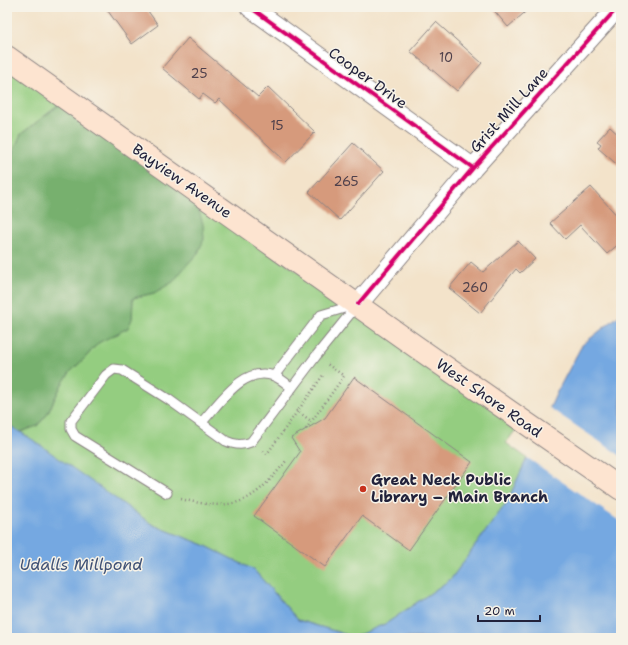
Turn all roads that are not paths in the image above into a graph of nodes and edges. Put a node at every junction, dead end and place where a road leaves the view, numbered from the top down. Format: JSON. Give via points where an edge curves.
{"nodes":[{"id":1,"x":250,"y":7,"type":"edge"},
{"id":2,"x":618,"y":7,"type":"edge"},
{"id":3,"x":7,"y":57,"type":"edge"},
{"id":4,"x":473,"y":168,"type":"junction"},
{"id":5,"x":358,"y":304,"type":"junction"},
{"id":6,"x":274,"y":376,"type":"junction"},
{"id":7,"x":292,"y":388,"type":"junction"},
{"id":8,"x":201,"y":423,"type":"junction"},
{"id":9,"x":621,"y":489,"type":"edge"},
{"id":10,"x":167,"y":493,"type":"road end"}],
"edges":[{"from":1,"to":4,"type":"street","name":"Cooper Drive"},
{"from":2,"to":4,"type":"street","name":"Grist Mill Lane"},
{"from":3,"to":5,"type":"main road","name":"Bayview Avenue"},
{"from":4,"to":5,"type":"street","name":"Grist Mill Lane"},
{"from":5,"to":6,"type":"lane","via":[[321,315]]},
{"from":5,"to":7,"type":"lane"},
{"from":5,"to":9,"type":"main road","name":"West Shore Road"},
{"from":6,"to":7,"type":"lane"},
{"from":6,"to":8,"type":"lane","via":[[252,375],[240,382]]},
{"from":7,"to":8,"type":"lane","via":[[251,442],[245,445],[235,445],[226,441]]},
{"from":8,"to":10,"type":"lane","via":[[122,370],[114,369],[106,375],[71,421],[71,429],[75,436]]}]}
